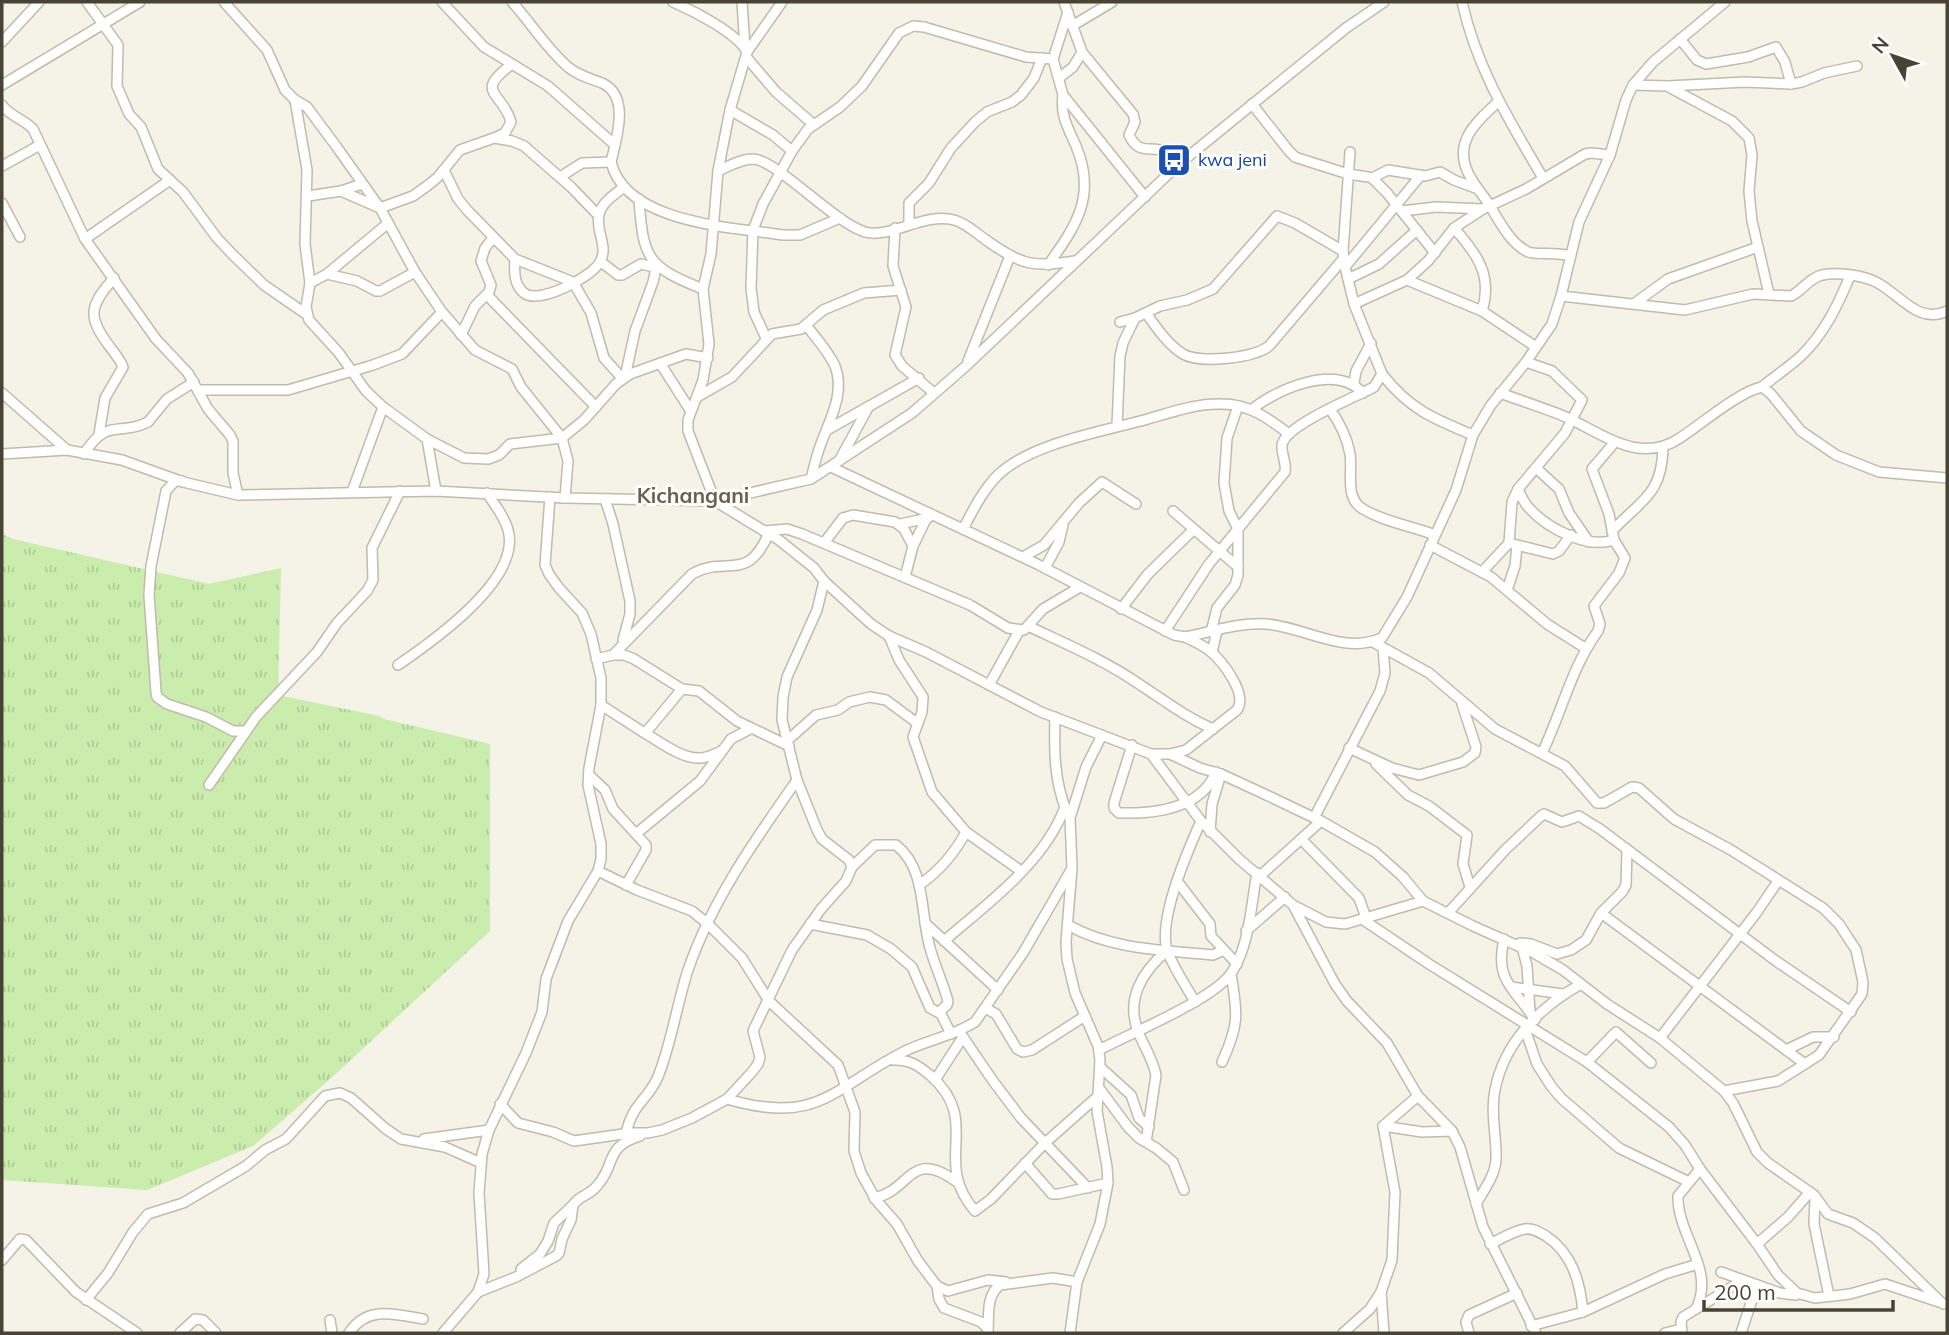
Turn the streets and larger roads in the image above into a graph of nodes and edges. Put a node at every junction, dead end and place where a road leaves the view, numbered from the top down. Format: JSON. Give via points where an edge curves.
{"nodes":[{"id":1,"x":39,"y":2,"type":"edge"},
{"id":2,"x":87,"y":2,"type":"edge"},
{"id":3,"x":140,"y":2,"type":"edge"},
{"id":4,"x":224,"y":2,"type":"edge"},
{"id":5,"x":442,"y":2,"type":"edge"},
{"id":6,"x":512,"y":2,"type":"edge"},
{"id":7,"x":673,"y":2,"type":"edge"},
{"id":8,"x":742,"y":2,"type":"edge"},
{"id":9,"x":782,"y":2,"type":"edge"},
{"id":10,"x":1063,"y":2,"type":"edge"},
{"id":11,"x":1112,"y":2,"type":"edge"},
{"id":12,"x":1384,"y":2,"type":"edge"},
{"id":13,"x":1462,"y":2,"type":"edge"},
{"id":14,"x":1725,"y":2,"type":"edge"},
{"id":15,"x":1068,"y":12,"type":"junction"},
{"id":16,"x":101,"y":24,"type":"junction"},
{"id":17,"x":1072,"y":26,"type":"junction"},
{"id":18,"x":1680,"y":39,"type":"junction"},
{"id":19,"x":2,"y":42,"type":"edge"},
{"id":20,"x":1082,"y":52,"type":"junction"},
{"id":21,"x":746,"y":53,"type":"junction"},
{"id":22,"x":1042,"y":58,"type":"junction"},
{"id":23,"x":1053,"y":59,"type":"junction"},
{"id":24,"x":511,"y":65,"type":"junction"},
{"id":25,"x":1857,"y":66,"type":"dead end"},
{"id":26,"x":1059,"y":78,"type":"junction"},
{"id":27,"x":1791,"y":84,"type":"junction"},
{"id":28,"x":2,"y":85,"type":"edge"},
{"id":29,"x":1633,"y":85,"type":"junction"},
{"id":30,"x":1667,"y":86,"type":"junction"},
{"id":31,"x":1063,"y":95,"type":"junction"},
{"id":32,"x":295,"y":100,"type":"junction"},
{"id":33,"x":1498,"y":102,"type":"junction"},
{"id":34,"x":1252,"y":104,"type":"junction"},
{"id":35,"x":2,"y":107,"type":"edge"},
{"id":36,"x":730,"y":110,"type":"junction"},
{"id":37,"x":813,"y":124,"type":"junction"},
{"id":38,"x":494,"y":138,"type":"junction"},
{"id":39,"x":40,"y":145,"type":"junction"},
{"id":40,"x":615,"y":145,"type":"junction"},
{"id":41,"x":792,"y":151,"type":"junction"},
{"id":42,"x":1350,"y":152,"type":"dead end"},
{"id":43,"x":1610,"y":155,"type":"junction"},
{"id":44,"x":611,"y":162,"type":"junction"},
{"id":45,"x":1179,"y":164,"type":"junction"},
{"id":46,"x":2,"y":166,"type":"edge"},
{"id":47,"x":444,"y":170,"type":"junction"},
{"id":48,"x":718,"y":170,"type":"junction"},
{"id":49,"x":780,"y":174,"type":"junction"},
{"id":50,"x":1348,"y":174,"type":"junction"},
{"id":51,"x":1421,"y":175,"type":"junction"},
{"id":52,"x":560,"y":177,"type":"junction"},
{"id":53,"x":1372,"y":178,"type":"junction"},
{"id":54,"x":1543,"y":178,"type":"junction"},
{"id":55,"x":170,"y":180,"type":"junction"},
{"id":56,"x":362,"y":184,"type":"junction"},
{"id":57,"x":624,"y":187,"type":"junction"},
{"id":58,"x":1478,"y":189,"type":"junction"},
{"id":59,"x":341,"y":191,"type":"junction"},
{"id":60,"x":308,"y":196,"type":"junction"},
{"id":61,"x":1145,"y":197,"type":"junction"},
{"id":62,"x":639,"y":199,"type":"junction"},
{"id":63,"x":2,"y":203,"type":"edge"},
{"id":64,"x":1399,"y":207,"type":"junction"},
{"id":65,"x":1486,"y":207,"type":"junction"},
{"id":66,"x":380,"y":208,"type":"junction"},
{"id":67,"x":598,"y":215,"type":"junction"},
{"id":68,"x":840,"y":218,"type":"junction"},
{"id":69,"x":387,"y":223,"type":"junction"},
{"id":70,"x":713,"y":224,"type":"junction"},
{"id":71,"x":909,"y":224,"type":"junction"},
{"id":72,"x":1454,"y":228,"type":"junction"},
{"id":73,"x":895,"y":229,"type":"junction"},
{"id":74,"x":754,"y":230,"type":"junction"},
{"id":75,"x":1417,"y":230,"type":"junction"},
{"id":76,"x":20,"y":237,"type":"dead end"},
{"id":77,"x":493,"y":238,"type":"junction"},
{"id":78,"x":85,"y":239,"type":"junction"},
{"id":79,"x":1758,"y":247,"type":"junction"},
{"id":80,"x":1435,"y":253,"type":"junction"},
{"id":81,"x":1010,"y":256,"type":"junction"},
{"id":82,"x":1570,"y":256,"type":"junction"},
{"id":83,"x":514,"y":259,"type":"junction"},
{"id":84,"x":1344,"y":259,"type":"junction"},
{"id":85,"x":1077,"y":261,"type":"junction"},
{"id":86,"x":601,"y":262,"type":"junction"},
{"id":87,"x":1048,"y":265,"type":"junction"},
{"id":88,"x":657,"y":268,"type":"junction"},
{"id":89,"x":415,"y":272,"type":"junction"},
{"id":90,"x":327,"y":274,"type":"junction"},
{"id":91,"x":1850,"y":276,"type":"junction"},
{"id":92,"x":114,"y":278,"type":"junction"},
{"id":93,"x":1348,"y":279,"type":"junction"},
{"id":94,"x":1407,"y":279,"type":"junction"},
{"id":95,"x":573,"y":282,"type":"junction"},
{"id":96,"x":310,"y":283,"type":"junction"},
{"id":97,"x":702,"y":289,"type":"junction"},
{"id":98,"x":901,"y":290,"type":"junction"},
{"id":99,"x":1769,"y":294,"type":"junction"},
{"id":100,"x":487,"y":295,"type":"junction"},
{"id":101,"x":1561,"y":296,"type":"junction"},
{"id":102,"x":1635,"y":303,"type":"junction"},
{"id":103,"x":1354,"y":304,"type":"junction"},
{"id":104,"x":1482,"y":311,"type":"junction"},
{"id":105,"x":1947,"y":311,"type":"edge"},
{"id":106,"x":442,"y":312,"type":"junction"},
{"id":107,"x":1146,"y":313,"type":"junction"},
{"id":108,"x":306,"y":314,"type":"junction"},
{"id":109,"x":1135,"y":318,"type":"junction"},
{"id":110,"x":1120,"y":322,"type":"dead end"},
{"id":111,"x":806,"y":325,"type":"junction"},
{"id":112,"x":461,"y":335,"type":"junction"},
{"id":113,"x":766,"y":338,"type":"junction"},
{"id":114,"x":1371,"y":343,"type":"junction"},
{"id":115,"x":1536,"y":347,"type":"junction"},
{"id":116,"x":708,"y":358,"type":"junction"},
{"id":117,"x":1526,"y":362,"type":"junction"},
{"id":118,"x":660,"y":363,"type":"junction"},
{"id":119,"x":966,"y":366,"type":"junction"},
{"id":120,"x":351,"y":370,"type":"junction"},
{"id":121,"x":1382,"y":374,"type":"junction"},
{"id":122,"x":624,"y":378,"type":"junction"},
{"id":123,"x":919,"y":379,"type":"junction"},
{"id":124,"x":1354,"y":383,"type":"junction"},
{"id":125,"x":196,"y":386,"type":"junction"},
{"id":126,"x":1762,"y":387,"type":"junction"},
{"id":127,"x":2,"y":393,"type":"edge"},
{"id":128,"x":934,"y":393,"type":"junction"},
{"id":129,"x":1363,"y":393,"type":"junction"},
{"id":130,"x":1500,"y":393,"type":"junction"},
{"id":131,"x":697,"y":397,"type":"junction"},
{"id":132,"x":869,"y":405,"type":"junction"},
{"id":133,"x":1238,"y":406,"type":"junction"},
{"id":134,"x":383,"y":407,"type":"junction"},
{"id":135,"x":596,"y":407,"type":"junction"},
{"id":136,"x":1252,"y":409,"type":"junction"},
{"id":137,"x":1330,"y":409,"type":"junction"},
{"id":138,"x":690,"y":410,"type":"junction"},
{"id":139,"x":1573,"y":420,"type":"junction"},
{"id":140,"x":1117,"y":426,"type":"junction"},
{"id":141,"x":827,"y":430,"type":"junction"},
{"id":142,"x":99,"y":434,"type":"junction"},
{"id":143,"x":1289,"y":434,"type":"junction"},
{"id":144,"x":1473,"y":435,"type":"junction"},
{"id":145,"x":562,"y":438,"type":"junction"},
{"id":146,"x":427,"y":439,"type":"junction"},
{"id":147,"x":1615,"y":443,"type":"junction"},
{"id":148,"x":1663,"y":448,"type":"junction"},
{"id":149,"x":68,"y":450,"type":"junction"},
{"id":150,"x":2,"y":454,"type":"edge"},
{"id":151,"x":84,"y":454,"type":"junction"},
{"id":152,"x":834,"y":465,"type":"junction"},
{"id":153,"x":1536,"y":468,"type":"junction"},
{"id":154,"x":1947,"y":478,"type":"edge"},
{"id":155,"x":811,"y":479,"type":"junction"},
{"id":156,"x":183,"y":482,"type":"junction"},
{"id":157,"x":1518,"y":489,"type":"junction"},
{"id":158,"x":400,"y":491,"type":"junction"},
{"id":159,"x":436,"y":491,"type":"junction"},
{"id":160,"x":352,"y":492,"type":"junction"},
{"id":161,"x":487,"y":493,"type":"junction"},
{"id":162,"x":238,"y":495,"type":"junction"},
{"id":163,"x":550,"y":497,"type":"junction"},
{"id":164,"x":565,"y":498,"type":"junction"},
{"id":165,"x":604,"y":499,"type":"junction"},
{"id":166,"x":715,"y":501,"type":"junction"},
{"id":167,"x":1136,"y":504,"type":"dead end"},
{"id":168,"x":1173,"y":512,"type":"dead end"},
{"id":169,"x":928,"y":515,"type":"junction"},
{"id":170,"x":1064,"y":521,"type":"junction"},
{"id":171,"x":900,"y":524,"type":"junction"},
{"id":172,"x":1238,"y":528,"type":"junction"},
{"id":173,"x":963,"y":529,"type":"junction"},
{"id":174,"x":1193,"y":530,"type":"junction"},
{"id":175,"x":767,"y":532,"type":"junction"},
{"id":176,"x":1434,"y":535,"type":"junction"},
{"id":177,"x":1571,"y":535,"type":"junction"},
{"id":178,"x":1613,"y":536,"type":"junction"},
{"id":179,"x":824,"y":543,"type":"junction"},
{"id":180,"x":1590,"y":543,"type":"junction"},
{"id":181,"x":1430,"y":545,"type":"junction"},
{"id":182,"x":1513,"y":545,"type":"junction"},
{"id":183,"x":913,"y":547,"type":"junction"},
{"id":184,"x":1219,"y":552,"type":"junction"},
{"id":185,"x":1023,"y":557,"type":"junction"},
{"id":186,"x":1238,"y":567,"type":"junction"},
{"id":187,"x":1045,"y":568,"type":"junction"},
{"id":188,"x":1482,"y":572,"type":"junction"},
{"id":189,"x":905,"y":577,"type":"junction"},
{"id":190,"x":824,"y":581,"type":"junction"},
{"id":191,"x":1080,"y":587,"type":"junction"},
{"id":192,"x":1507,"y":590,"type":"junction"},
{"id":193,"x":1121,"y":609,"type":"junction"},
{"id":194,"x":1024,"y":629,"type":"junction"},
{"id":195,"x":1165,"y":631,"type":"junction"},
{"id":196,"x":1214,"y":631,"type":"junction"},
{"id":197,"x":889,"y":636,"type":"junction"},
{"id":198,"x":1185,"y":637,"type":"junction"},
{"id":199,"x":1373,"y":642,"type":"junction"},
{"id":200,"x":621,"y":645,"type":"junction"},
{"id":201,"x":1383,"y":648,"type":"junction"},
{"id":202,"x":1586,"y":648,"type":"junction"},
{"id":203,"x":1212,"y":652,"type":"junction"},
{"id":204,"x":613,"y":655,"type":"junction"},
{"id":205,"x":596,"y":659,"type":"junction"},
{"id":206,"x":398,"y":666,"type":"dead end"},
{"id":207,"x":989,"y":685,"type":"junction"},
{"id":208,"x":682,"y":690,"type":"junction"},
{"id":209,"x":1460,"y":699,"type":"junction"},
{"id":210,"x":601,"y":705,"type":"junction"},
{"id":211,"x":1055,"y":718,"type":"junction"},
{"id":212,"x":917,"y":723,"type":"junction"},
{"id":213,"x":751,"y":729,"type":"junction"},
{"id":214,"x":1213,"y":729,"type":"junction"},
{"id":215,"x":246,"y":731,"type":"junction"},
{"id":216,"x":643,"y":732,"type":"junction"},
{"id":217,"x":1102,"y":735,"type":"junction"},
{"id":218,"x":788,"y":743,"type":"junction"},
{"id":219,"x":1132,"y":745,"type":"junction"},
{"id":220,"x":1349,"y":748,"type":"junction"},
{"id":221,"x":721,"y":751,"type":"junction"},
{"id":222,"x":1542,"y":753,"type":"junction"},
{"id":223,"x":1151,"y":754,"type":"junction"},
{"id":224,"x":1170,"y":754,"type":"junction"},
{"id":225,"x":1373,"y":761,"type":"junction"},
{"id":226,"x":1218,"y":773,"type":"junction"},
{"id":227,"x":589,"y":775,"type":"junction"},
{"id":228,"x":797,"y":780,"type":"junction"},
{"id":229,"x":209,"y":785,"type":"dead end"},
{"id":230,"x":1185,"y":802,"type":"junction"},
{"id":231,"x":1065,"y":807,"type":"junction"},
{"id":232,"x":1070,"y":818,"type":"junction"},
{"id":233,"x":1318,"y":820,"type":"junction"},
{"id":234,"x":1201,"y":821,"type":"junction"},
{"id":235,"x":966,"y":832,"type":"junction"},
{"id":236,"x":1210,"y":832,"type":"junction"},
{"id":237,"x":637,"y":833,"type":"junction"},
{"id":238,"x":1300,"y":839,"type":"junction"},
{"id":239,"x":1627,"y":849,"type":"junction"},
{"id":240,"x":852,"y":867,"type":"junction"},
{"id":241,"x":1072,"y":868,"type":"junction"},
{"id":242,"x":598,"y":871,"type":"junction"},
{"id":243,"x":1021,"y":872,"type":"junction"},
{"id":244,"x":1258,"y":875,"type":"junction"},
{"id":245,"x":1177,"y":881,"type":"junction"},
{"id":246,"x":1778,"y":881,"type":"junction"},
{"id":247,"x":626,"y":885,"type":"junction"},
{"id":248,"x":919,"y":885,"type":"junction"},
{"id":249,"x":1470,"y":887,"type":"junction"},
{"id":250,"x":1284,"y":897,"type":"junction"},
{"id":251,"x":1423,"y":901,"type":"junction"},
{"id":252,"x":1293,"y":905,"type":"junction"},
{"id":253,"x":1448,"y":913,"type":"junction"},
{"id":254,"x":1601,"y":913,"type":"junction"},
{"id":255,"x":1364,"y":919,"type":"junction"},
{"id":256,"x":925,"y":923,"type":"junction"},
{"id":257,"x":708,"y":924,"type":"junction"},
{"id":258,"x":810,"y":924,"type":"junction"},
{"id":259,"x":1068,"y":925,"type":"junction"},
{"id":260,"x":1246,"y":931,"type":"junction"},
{"id":261,"x":1739,"y":933,"type":"junction"},
{"id":262,"x":1504,"y":939,"type":"junction"},
{"id":263,"x":944,"y":942,"type":"junction"},
{"id":264,"x":1519,"y":945,"type":"junction"},
{"id":265,"x":1167,"y":950,"type":"junction"},
{"id":266,"x":1224,"y":950,"type":"junction"},
{"id":267,"x":1237,"y":964,"type":"junction"},
{"id":268,"x":1231,"y":974,"type":"junction"},
{"id":269,"x":1581,"y":984,"type":"junction"},
{"id":270,"x":1511,"y":987,"type":"junction"},
{"id":271,"x":1700,"y":988,"type":"junction"},
{"id":272,"x":998,"y":990,"type":"junction"},
{"id":273,"x":1529,"y":990,"type":"junction"},
{"id":274,"x":1563,"y":994,"type":"junction"},
{"id":275,"x":769,"y":1001,"type":"junction"},
{"id":276,"x":1195,"y":1002,"type":"junction"},
{"id":277,"x":985,"y":1008,"type":"junction"},
{"id":278,"x":939,"y":1012,"type":"junction"},
{"id":279,"x":1851,"y":1012,"type":"junction"},
{"id":280,"x":1085,"y":1016,"type":"junction"},
{"id":281,"x":1529,"y":1021,"type":"junction"},
{"id":282,"x":1138,"y":1030,"type":"junction"},
{"id":283,"x":958,"y":1034,"type":"junction"},
{"id":284,"x":1834,"y":1037,"type":"junction"},
{"id":285,"x":1660,"y":1038,"type":"junction"},
{"id":286,"x":1099,"y":1050,"type":"junction"},
{"id":287,"x":1786,"y":1050,"type":"junction"},
{"id":288,"x":890,"y":1060,"type":"junction"},
{"id":289,"x":1222,"y":1062,"type":"dead end"},
{"id":290,"x":1587,"y":1062,"type":"junction"},
{"id":291,"x":1651,"y":1063,"type":"dead end"},
{"id":292,"x":1805,"y":1064,"type":"junction"},
{"id":293,"x":1100,"y":1067,"type":"junction"},
{"id":294,"x":935,"y":1080,"type":"junction"},
{"id":295,"x":846,"y":1088,"type":"junction"},
{"id":296,"x":1724,"y":1091,"type":"junction"},
{"id":297,"x":1098,"y":1092,"type":"junction"},
{"id":298,"x":1418,"y":1096,"type":"junction"},
{"id":299,"x":727,"y":1099,"type":"junction"},
{"id":300,"x":500,"y":1104,"type":"junction"},
{"id":301,"x":1383,"y":1126,"type":"junction"},
{"id":302,"x":1149,"y":1127,"type":"junction"},
{"id":303,"x":489,"y":1130,"type":"junction"},
{"id":304,"x":1452,"y":1131,"type":"junction"},
{"id":305,"x":626,"y":1133,"type":"junction"},
{"id":306,"x":649,"y":1133,"type":"junction"},
{"id":307,"x":412,"y":1140,"type":"junction"},
{"id":308,"x":1045,"y":1143,"type":"junction"},
{"id":309,"x":1146,"y":1143,"type":"junction"},
{"id":310,"x":481,"y":1163,"type":"junction"},
{"id":311,"x":1026,"y":1163,"type":"junction"},
{"id":312,"x":1700,"y":1169,"type":"junction"},
{"id":313,"x":957,"y":1182,"type":"junction"},
{"id":314,"x":1689,"y":1182,"type":"junction"},
{"id":315,"x":1108,"y":1183,"type":"junction"},
{"id":316,"x":1088,"y":1188,"type":"junction"},
{"id":317,"x":1184,"y":1190,"type":"dead end"},
{"id":318,"x":1813,"y":1195,"type":"junction"},
{"id":319,"x":874,"y":1198,"type":"junction"},
{"id":320,"x":1476,"y":1204,"type":"junction"},
{"id":321,"x":573,"y":1205,"type":"junction"},
{"id":322,"x":1490,"y":1244,"type":"junction"},
{"id":323,"x":1757,"y":1244,"type":"junction"},
{"id":324,"x":2,"y":1260,"type":"edge"},
{"id":325,"x":1698,"y":1264,"type":"junction"},
{"id":326,"x":1721,"y":1272,"type":"dead end"},
{"id":327,"x":1743,"y":1280,"type":"junction"},
{"id":328,"x":502,"y":1282,"type":"junction"},
{"id":329,"x":1077,"y":1282,"type":"junction"},
{"id":330,"x":1012,"y":1283,"type":"junction"},
{"id":331,"x":1758,"y":1285,"type":"junction"},
{"id":332,"x":937,"y":1286,"type":"junction"},
{"id":333,"x":478,"y":1292,"type":"junction"},
{"id":334,"x":1381,"y":1292,"type":"junction"},
{"id":335,"x":1517,"y":1293,"type":"junction"},
{"id":336,"x":1802,"y":1294,"type":"junction"},
{"id":337,"x":1829,"y":1296,"type":"junction"},
{"id":338,"x":86,"y":1300,"type":"junction"},
{"id":339,"x":1945,"y":1305,"type":"edge"},
{"id":340,"x":1696,"y":1309,"type":"junction"},
{"id":341,"x":1583,"y":1312,"type":"junction"},
{"id":342,"x":423,"y":1319,"type":"dead end"},
{"id":343,"x":330,"y":1320,"type":"dead end"},
{"id":344,"x":1533,"y":1330,"type":"edge"},
{"id":345,"x":988,"y":1331,"type":"edge"},
{"id":346,"x":1681,"y":1331,"type":"edge"},
{"id":347,"x":137,"y":1333,"type":"edge"},
{"id":348,"x":180,"y":1333,"type":"edge"},
{"id":349,"x":216,"y":1333,"type":"edge"},
{"id":350,"x":332,"y":1333,"type":"edge"},
{"id":351,"x":349,"y":1333,"type":"edge"},
{"id":352,"x":443,"y":1333,"type":"edge"},
{"id":353,"x":1070,"y":1333,"type":"edge"},
{"id":354,"x":1343,"y":1333,"type":"edge"},
{"id":355,"x":1384,"y":1333,"type":"edge"},
{"id":356,"x":1469,"y":1333,"type":"edge"},
{"id":357,"x":1665,"y":1333,"type":"edge"},
{"id":358,"x":1741,"y":1333,"type":"edge"}],
"edges":[{"from":1,"to":19,"type":"street"},
{"from":2,"to":16,"type":"street"},
{"from":3,"to":16,"type":"street"},
{"from":4,"to":32,"type":"street","via":[[267,50],[285,90]]},
{"from":5,"to":24,"type":"street","via":[[475,39]]},
{"from":6,"to":40,"type":"street","via":[[567,67],[610,90],[620,116]]},
{"from":7,"to":21,"type":"street","via":[[709,21]]},
{"from":8,"to":21,"type":"street"},
{"from":9,"to":21,"type":"street"},
{"from":10,"to":15,"type":"street"},
{"from":11,"to":17,"type":"street"},
{"from":12,"to":34,"type":"street"},
{"from":13,"to":33,"type":"street","via":[[1476,54]]},
{"from":14,"to":18,"type":"street"},
{"from":15,"to":17,"type":"street"},
{"from":15,"to":23,"type":"street"},
{"from":16,"to":28,"type":"street"},
{"from":16,"to":55,"type":"street","via":[[118,45],[115,79],[120,95],[141,127],[158,169]]},
{"from":17,"to":20,"type":"street"},
{"from":18,"to":27,"type":"street","via":[[1706,64],[1776,47],[1786,62]]},
{"from":18,"to":29,"type":"street"},
{"from":20,"to":26,"type":"street"},
{"from":20,"to":45,"type":"street","via":[[1133,114],[1129,135],[1133,142],[1147,150],[1166,152]]},
{"from":21,"to":36,"type":"street"},
{"from":21,"to":37,"type":"street","via":[[785,100]]},
{"from":22,"to":23,"type":"street"},
{"from":22,"to":37,"type":"street","via":[[913,26],[895,38],[851,97]]},
{"from":22,"to":71,"type":"street","via":[[1021,95],[987,112],[951,148],[909,204]]},
{"from":23,"to":26,"type":"street"},
{"from":24,"to":38,"type":"street","via":[[495,77],[492,86],[511,122],[505,133]]},
{"from":24,"to":40,"type":"street","via":[[548,86]]},
{"from":25,"to":27,"type":"street"},
{"from":26,"to":31,"type":"street"},
{"from":27,"to":30,"type":"street"},
{"from":29,"to":30,"type":"street"},
{"from":29,"to":43,"type":"street"},
{"from":30,"to":79,"type":"street","via":[[1732,121],[1749,138],[1749,191]]},
{"from":31,"to":61,"type":"street"},
{"from":31,"to":87,"type":"street","via":[[1062,114],[1086,180],[1071,232]]},
{"from":32,"to":56,"type":"street","via":[[310,110]]},
{"from":32,"to":60,"type":"street"},
{"from":33,"to":54,"type":"street"},
{"from":33,"to":58,"type":"street","via":[[1468,132],[1465,162]]},
{"from":34,"to":45,"type":"street"},
{"from":34,"to":50,"type":"street","via":[[1295,157]]},
{"from":35,"to":39,"type":"street","via":[[27,122]]},
{"from":36,"to":41,"type":"street"},
{"from":36,"to":48,"type":"street"},
{"from":37,"to":41,"type":"street"},
{"from":38,"to":47,"type":"street","via":[[460,150]]},
{"from":38,"to":52,"type":"street","via":[[524,146]]},
{"from":39,"to":46,"type":"street"},
{"from":39,"to":78,"type":"street"},
{"from":40,"to":44,"type":"street"},
{"from":41,"to":49,"type":"street"},
{"from":42,"to":50,"type":"street"},
{"from":43,"to":54,"type":"street","via":[[1584,154]]},
{"from":43,"to":82,"type":"street","via":[[1579,222]]},
{"from":44,"to":52,"type":"street","via":[[582,163]]},
{"from":44,"to":57,"type":"street"},
{"from":45,"to":61,"type":"street"},
{"from":47,"to":66,"type":"street","via":[[412,196]]},
{"from":47,"to":77,"type":"street","via":[[458,199]]},
{"from":48,"to":49,"type":"street","via":[[755,159]]},
{"from":48,"to":70,"type":"street"},
{"from":49,"to":68,"type":"street"},
{"from":49,"to":74,"type":"street"},
{"from":50,"to":53,"type":"street"},
{"from":50,"to":84,"type":"street"},
{"from":51,"to":53,"type":"street","via":[[1388,170]]},
{"from":51,"to":58,"type":"street","via":[[1440,172]]},
{"from":51,"to":64,"type":"street"},
{"from":52,"to":67,"type":"street"},
{"from":53,"to":64,"type":"street"},
{"from":54,"to":65,"type":"street"},
{"from":55,"to":78,"type":"street"},
{"from":55,"to":108,"type":"street","via":[[232,254],[264,285]]},
{"from":56,"to":59,"type":"street"},
{"from":56,"to":66,"type":"street"},
{"from":57,"to":62,"type":"street"},
{"from":57,"to":67,"type":"street"},
{"from":58,"to":65,"type":"street"},
{"from":59,"to":60,"type":"street"},
{"from":59,"to":66,"type":"street"},
{"from":60,"to":96,"type":"street","via":[[305,244]]},
{"from":61,"to":85,"type":"street"},
{"from":62,"to":70,"type":"street","via":[[680,219]]},
{"from":62,"to":88,"type":"street","via":[[643,234]]},
{"from":63,"to":76,"type":"street"},
{"from":64,"to":65,"type":"street"},
{"from":64,"to":75,"type":"street"},
{"from":64,"to":84,"type":"street"},
{"from":65,"to":72,"type":"street"},
{"from":65,"to":82,"type":"street","via":[[1528,251]]},
{"from":66,"to":69,"type":"street"},
{"from":67,"to":86,"type":"street"},
{"from":68,"to":73,"type":"street","via":[[873,234]]},
{"from":68,"to":74,"type":"street","via":[[800,235]]},
{"from":69,"to":89,"type":"street"},
{"from":69,"to":90,"type":"street"},
{"from":70,"to":74,"type":"street"},
{"from":70,"to":97,"type":"street"},
{"from":71,"to":73,"type":"street"},
{"from":71,"to":81,"type":"street","via":[[953,220]]},
{"from":72,"to":80,"type":"street"},
{"from":72,"to":104,"type":"street","via":[[1481,265],[1487,289]]},
{"from":73,"to":98,"type":"street","via":[[894,266]]},
{"from":74,"to":113,"type":"street","via":[[751,300]]},
{"from":75,"to":80,"type":"street"},
{"from":75,"to":93,"type":"street","via":[[1379,264]]},
{"from":77,"to":83,"type":"street"},
{"from":77,"to":100,"type":"street","via":[[481,255],[491,285]]},
{"from":78,"to":92,"type":"street"},
{"from":79,"to":99,"type":"street"},
{"from":79,"to":102,"type":"street","via":[[1668,279]]},
{"from":80,"to":94,"type":"street"},
{"from":81,"to":87,"type":"street","via":[[1028,264]]},
{"from":81,"to":119,"type":"street"},
{"from":82,"to":101,"type":"street"},
{"from":83,"to":95,"type":"street"},
{"from":83,"to":95,"type":"street","via":[[515,279],[529,297],[548,295]]},
{"from":84,"to":93,"type":"street"},
{"from":84,"to":107,"type":"street","via":[[1295,223],[1277,216],[1213,289]]},
{"from":84,"to":107,"type":"street","via":[[1262,352],[1202,359],[1184,355]]},
{"from":85,"to":87,"type":"street"},
{"from":85,"to":119,"type":"street"},
{"from":86,"to":88,"type":"street","via":[[618,275],[636,265]]},
{"from":86,"to":95,"type":"street"},
{"from":88,"to":97,"type":"street"},
{"from":88,"to":122,"type":"street"},
{"from":89,"to":90,"type":"street","via":[[380,291]]},
{"from":89,"to":106,"type":"street"},
{"from":90,"to":96,"type":"street"},
{"from":91,"to":99,"type":"street","via":[[1821,275],[1791,296]]},
{"from":91,"to":105,"type":"street","via":[[1876,282],[1926,315]]},
{"from":91,"to":126,"type":"street","via":[[1815,341]]},
{"from":92,"to":125,"type":"street"},
{"from":92,"to":142,"type":"street","via":[[93,309],[96,326],[122,367],[105,398]]},
{"from":93,"to":103,"type":"street"},
{"from":94,"to":103,"type":"street"},
{"from":94,"to":104,"type":"street"},
{"from":95,"to":122,"type":"street","via":[[590,313],[604,358]]},
{"from":96,"to":108,"type":"street"},
{"from":97,"to":116,"type":"street","via":[[709,328]]},
{"from":98,"to":111,"type":"street","via":[[864,293],[822,310]]},
{"from":98,"to":123,"type":"street","via":[[906,307],[895,355]]},
{"from":99,"to":102,"type":"street","via":[[1685,310]]},
{"from":100,"to":112,"type":"street","via":[[475,306]]},
{"from":100,"to":135,"type":"street"},
{"from":101,"to":102,"type":"street"},
{"from":101,"to":115,"type":"street","via":[[1552,324]]},
{"from":103,"to":114,"type":"street"},
{"from":104,"to":115,"type":"street"},
{"from":106,"to":112,"type":"street"},
{"from":106,"to":120,"type":"street","via":[[402,354]]},
{"from":107,"to":109,"type":"street"},
{"from":108,"to":120,"type":"street"},
{"from":109,"to":110,"type":"street"},
{"from":109,"to":140,"type":"street","via":[[1120,356]]},
{"from":111,"to":113,"type":"street"},
{"from":111,"to":141,"type":"street","via":[[826,350],[839,384]]},
{"from":112,"to":145,"type":"street","via":[[475,350],[512,369]]},
{"from":113,"to":131,"type":"street","via":[[732,377]]},
{"from":114,"to":121,"type":"street"},
{"from":114,"to":124,"type":"street"},
{"from":115,"to":117,"type":"street"},
{"from":116,"to":118,"type":"street","via":[[686,354]]},
{"from":116,"to":131,"type":"street"},
{"from":117,"to":130,"type":"street"},
{"from":117,"to":139,"type":"street","via":[[1552,371],[1580,397]]},
{"from":118,"to":122,"type":"street"},
{"from":118,"to":138,"type":"street"},
{"from":119,"to":128,"type":"street"},
{"from":120,"to":125,"type":"street","via":[[288,390]]},
{"from":120,"to":134,"type":"street"},
{"from":121,"to":129,"type":"street","via":[[1378,384]]},
{"from":121,"to":144,"type":"street","via":[[1416,409]]},
{"from":122,"to":135,"type":"street"},
{"from":123,"to":128,"type":"street"},
{"from":123,"to":132,"type":"street"},
{"from":124,"to":129,"type":"street"},
{"from":124,"to":136,"type":"street","via":[[1299,384]]},
{"from":125,"to":142,"type":"street","via":[[167,399],[144,425]]},
{"from":125,"to":162,"type":"street","via":[[233,441]]},
{"from":126,"to":148,"type":"street"},
{"from":126,"to":154,"type":"street","via":[[1801,431],[1836,455],[1879,472]]},
{"from":127,"to":149,"type":"street"},
{"from":128,"to":152,"type":"street"},
{"from":129,"to":137,"type":"street"},
{"from":130,"to":139,"type":"street"},
{"from":130,"to":144,"type":"street"},
{"from":131,"to":138,"type":"street"},
{"from":132,"to":141,"type":"street"},
{"from":132,"to":152,"type":"street"},
{"from":133,"to":136,"type":"street"},
{"from":133,"to":140,"type":"street","via":[[1200,405]]},
{"from":133,"to":172,"type":"street","via":[[1227,438],[1224,483],[1229,511]]},
{"from":134,"to":146,"type":"street"},
{"from":134,"to":160,"type":"street"},
{"from":135,"to":145,"type":"street"},
{"from":136,"to":143,"type":"street"},
{"from":137,"to":143,"type":"street"},
{"from":137,"to":176,"type":"street","via":[[1345,436],[1355,502],[1366,511]]},
{"from":138,"to":166,"type":"street","via":[[688,431]]},
{"from":139,"to":147,"type":"street"},
{"from":139,"to":153,"type":"street"},
{"from":140,"to":173,"type":"street","via":[[1020,460],[999,474]]},
{"from":141,"to":155,"type":"street"},
{"from":142,"to":151,"type":"street"},
{"from":143,"to":172,"type":"street","via":[[1282,446],[1285,472]]},
{"from":144,"to":176,"type":"street","via":[[1456,490]]},
{"from":145,"to":146,"type":"street","via":[[510,444],[488,459],[457,456]]},
{"from":145,"to":164,"type":"street","via":[[568,461]]},
{"from":146,"to":159,"type":"street"},
{"from":147,"to":148,"type":"street"},
{"from":147,"to":178,"type":"street","via":[[1592,469]]},
{"from":148,"to":178,"type":"street","via":[[1658,484]]},
{"from":149,"to":150,"type":"street"},
{"from":149,"to":151,"type":"street"},
{"from":151,"to":156,"type":"street","via":[[122,460]]},
{"from":152,"to":155,"type":"street"},
{"from":152,"to":169,"type":"street"},
{"from":153,"to":157,"type":"street"},
{"from":153,"to":180,"type":"street","via":[[1564,495],[1569,513]]},
{"from":155,"to":166,"type":"street"},
{"from":156,"to":162,"type":"street"},
{"from":156,"to":215,"type":"street","via":[[175,481],[166,491],[151,566],[157,697],[233,731]]},
{"from":157,"to":177,"type":"street","via":[[1530,510]]},
{"from":157,"to":182,"type":"street","via":[[1512,502]]},
{"from":158,"to":159,"type":"street"},
{"from":158,"to":160,"type":"street"},
{"from":158,"to":215,"type":"street","via":[[372,548],[373,580],[367,591]]},
{"from":159,"to":161,"type":"street"},
{"from":160,"to":162,"type":"street"},
{"from":161,"to":163,"type":"street"},
{"from":161,"to":206,"type":"street","via":[[509,530],[506,560],[472,605]]},
{"from":163,"to":164,"type":"street"},
{"from":163,"to":205,"type":"street","via":[[545,565],[582,613]]},
{"from":164,"to":165,"type":"street"},
{"from":165,"to":166,"type":"street"},
{"from":165,"to":200,"type":"street","via":[[630,601]]},
{"from":166,"to":175,"type":"street"},
{"from":167,"to":170,"type":"street","via":[[1102,482]]},
{"from":168,"to":174,"type":"street"},
{"from":169,"to":171,"type":"street"},
{"from":169,"to":173,"type":"street"},
{"from":169,"to":183,"type":"street"},
{"from":170,"to":185,"type":"street","via":[[1044,545]]},
{"from":170,"to":187,"type":"street"},
{"from":171,"to":179,"type":"street","via":[[847,516]]},
{"from":171,"to":183,"type":"street"},
{"from":172,"to":184,"type":"street"},
{"from":172,"to":186,"type":"street"},
{"from":173,"to":185,"type":"street"},
{"from":174,"to":184,"type":"street"},
{"from":174,"to":193,"type":"street","via":[[1148,574]]},
{"from":175,"to":179,"type":"street","via":[[787,529]]},
{"from":175,"to":190,"type":"street"},
{"from":175,"to":200,"type":"street","via":[[762,549],[746,564],[702,568],[692,574]]},
{"from":176,"to":181,"type":"street"},
{"from":177,"to":180,"type":"street"},
{"from":177,"to":182,"type":"street","via":[[1553,554]]},
{"from":178,"to":180,"type":"street","via":[[1604,543]]},
{"from":178,"to":202,"type":"street","via":[[1625,558],[1596,602],[1600,624]]},
{"from":179,"to":189,"type":"street"},
{"from":181,"to":188,"type":"street"},
{"from":181,"to":199,"type":"street","via":[[1387,632]]},
{"from":182,"to":188,"type":"street"},
{"from":182,"to":192,"type":"street","via":[[1515,566]]},
{"from":183,"to":189,"type":"street"},
{"from":184,"to":186,"type":"street"},
{"from":184,"to":195,"type":"street"},
{"from":185,"to":187,"type":"street"},
{"from":186,"to":196,"type":"street","via":[[1235,584],[1217,608]]},
{"from":187,"to":191,"type":"street"},
{"from":188,"to":192,"type":"street"},
{"from":189,"to":194,"type":"street","via":[[970,605],[1008,628]]},
{"from":190,"to":197,"type":"street"},
{"from":190,"to":218,"type":"street","via":[[785,687],[782,720]]},
{"from":191,"to":193,"type":"street"},
{"from":191,"to":194,"type":"street","via":[[1043,609]]},
{"from":192,"to":202,"type":"street","via":[[1547,624]]},
{"from":193,"to":195,"type":"street"},
{"from":194,"to":207,"type":"street"},
{"from":194,"to":214,"type":"street","via":[[1094,656],[1188,718]]},
{"from":195,"to":198,"type":"street"},
{"from":196,"to":198,"type":"street"},
{"from":196,"to":199,"type":"street","via":[[1268,624],[1347,644]]},
{"from":196,"to":203,"type":"street"},
{"from":197,"to":207,"type":"street"},
{"from":197,"to":212,"type":"street","via":[[923,697]]},
{"from":198,"to":203,"type":"street"},
{"from":199,"to":201,"type":"street"},
{"from":200,"to":204,"type":"street"},
{"from":201,"to":209,"type":"street","via":[[1429,673]]},
{"from":201,"to":220,"type":"street","via":[[1385,673],[1380,691]]},
{"from":202,"to":222,"type":"street"},
{"from":203,"to":214,"type":"street","via":[[1241,700],[1237,710]]},
{"from":204,"to":205,"type":"street"},
{"from":204,"to":208,"type":"street","via":[[634,659]]},
{"from":205,"to":210,"type":"street"},
{"from":207,"to":211,"type":"street"},
{"from":208,"to":213,"type":"street","via":[[699,691]]},
{"from":208,"to":216,"type":"street"},
{"from":209,"to":222,"type":"street","via":[[1495,729]]},
{"from":209,"to":225,"type":"street","via":[[1476,747],[1471,757],[1419,775]]},
{"from":210,"to":216,"type":"street"},
{"from":210,"to":227,"type":"street"},
{"from":211,"to":217,"type":"street"},
{"from":211,"to":231,"type":"street","via":[[1054,761]]},
{"from":212,"to":218,"type":"street","via":[[886,700],[870,697],[816,715]]},
{"from":212,"to":235,"type":"street","via":[[913,737],[929,785]]},
{"from":213,"to":218,"type":"street"},
{"from":213,"to":221,"type":"street","via":[[731,739]]},
{"from":214,"to":224,"type":"street","via":[[1195,745]]},
{"from":215,"to":229,"type":"street"},
{"from":216,"to":221,"type":"street","via":[[694,758]]},
{"from":217,"to":219,"type":"street"},
{"from":217,"to":232,"type":"street"},
{"from":218,"to":228,"type":"street"},
{"from":219,"to":223,"type":"street"},
{"from":219,"to":230,"type":"street","via":[[1114,803],[1116,811],[1154,813]]},
{"from":220,"to":225,"type":"street"},
{"from":220,"to":233,"type":"street"},
{"from":221,"to":237,"type":"street","via":[[700,781]]},
{"from":222,"to":246,"type":"street","via":[[1574,774],[1597,803],[1632,787],[1640,788],[1674,819]]},
{"from":223,"to":224,"type":"street"},
{"from":223,"to":230,"type":"street"},
{"from":224,"to":226,"type":"street"},
{"from":225,"to":249,"type":"street","via":[[1408,795],[1467,835],[1463,864]]},
{"from":226,"to":230,"type":"street","via":[[1207,788]]},
{"from":226,"to":233,"type":"street"},
{"from":226,"to":236,"type":"street"},
{"from":227,"to":237,"type":"street"},
{"from":227,"to":242,"type":"street","via":[[601,845]]},
{"from":228,"to":240,"type":"street","via":[[822,839]]},
{"from":228,"to":257,"type":"street","via":[[745,854]]},
{"from":230,"to":234,"type":"street"},
{"from":231,"to":232,"type":"street"},
{"from":231,"to":243,"type":"street","via":[[1053,834]]},
{"from":232,"to":241,"type":"street"},
{"from":233,"to":238,"type":"street"},
{"from":233,"to":251,"type":"street","via":[[1383,858]]},
{"from":234,"to":236,"type":"street"},
{"from":234,"to":245,"type":"street"},
{"from":235,"to":243,"type":"street"},
{"from":235,"to":248,"type":"street","via":[[939,870]]},
{"from":236,"to":244,"type":"street"},
{"from":237,"to":247,"type":"street","via":[[646,850]]},
{"from":238,"to":244,"type":"street"},
{"from":238,"to":255,"type":"street","via":[[1359,898]]},
{"from":239,"to":249,"type":"street","via":[[1586,818],[1558,822],[1544,814]]},
{"from":239,"to":254,"type":"street","via":[[1626,885]]},
{"from":239,"to":261,"type":"street"},
{"from":240,"to":248,"type":"street","via":[[871,847],[897,845]]},
{"from":240,"to":258,"type":"street"},
{"from":241,"to":259,"type":"street"},
{"from":241,"to":272,"type":"street"},
{"from":242,"to":247,"type":"street"},
{"from":242,"to":300,"type":"street","via":[[563,932],[546,979],[542,1012]]},
{"from":243,"to":263,"type":"street"},
{"from":244,"to":250,"type":"street"},
{"from":244,"to":260,"type":"street"},
{"from":245,"to":265,"type":"street"},
{"from":245,"to":266,"type":"street"},
{"from":246,"to":261,"type":"street"},
{"from":246,"to":279,"type":"street","via":[[1832,915],[1851,941],[1864,989]]},
{"from":247,"to":257,"type":"street","via":[[680,905]]},
{"from":248,"to":256,"type":"street"},
{"from":249,"to":253,"type":"street"},
{"from":250,"to":252,"type":"street"},
{"from":250,"to":260,"type":"street"},
{"from":251,"to":253,"type":"street"},
{"from":251,"to":255,"type":"street"},
{"from":252,"to":255,"type":"street","via":[[1333,924]]},
{"from":252,"to":298,"type":"street","via":[[1335,984],[1387,1043]]},
{"from":253,"to":262,"type":"street"},
{"from":254,"to":264,"type":"street","via":[[1586,940],[1562,954]]},
{"from":254,"to":271,"type":"street"},
{"from":255,"to":281,"type":"street"},
{"from":256,"to":263,"type":"street"},
{"from":256,"to":278,"type":"street","via":[[948,1001]]},
{"from":257,"to":275,"type":"street","via":[[742,958]]},
{"from":257,"to":305,"type":"street","via":[[688,969],[659,1077],[632,1112]]},
{"from":258,"to":275,"type":"street","via":[[792,950]]},
{"from":258,"to":278,"type":"street","via":[[860,933],[883,943],[912,967],[930,1008]]},
{"from":259,"to":265,"type":"street","via":[[1113,944]]},
{"from":259,"to":280,"type":"street","via":[[1067,959]]},
{"from":260,"to":267,"type":"street"},
{"from":261,"to":271,"type":"street"},
{"from":261,"to":279,"type":"street"},
{"from":262,"to":264,"type":"street"},
{"from":262,"to":270,"type":"street","via":[[1500,965]]},
{"from":263,"to":272,"type":"street"},
{"from":264,"to":269,"type":"street"},
{"from":264,"to":273,"type":"street"},
{"from":265,"to":266,"type":"street","via":[[1213,955]]},
{"from":265,"to":276,"type":"street"},
{"from":265,"to":282,"type":"street","via":[[1136,990],[1133,1006]]},
{"from":266,"to":267,"type":"street"},
{"from":267,"to":268,"type":"street"},
{"from":268,"to":276,"type":"street"},
{"from":268,"to":289,"type":"street","via":[[1236,1022]]},
{"from":269,"to":274,"type":"street"},
{"from":269,"to":285,"type":"street"},
{"from":270,"to":273,"type":"street"},
{"from":270,"to":281,"type":"street"},
{"from":271,"to":285,"type":"street"},
{"from":271,"to":287,"type":"street"},
{"from":272,"to":277,"type":"street"},
{"from":273,"to":274,"type":"street"},
{"from":273,"to":281,"type":"street"},
{"from":274,"to":281,"type":"street"},
{"from":275,"to":295,"type":"street","via":[[838,1065]]},
{"from":275,"to":299,"type":"street","via":[[753,1031],[758,1064]]},
{"from":276,"to":282,"type":"street"},
{"from":277,"to":280,"type":"street","via":[[996,1014],[1023,1052]]},
{"from":277,"to":283,"type":"street"},
{"from":278,"to":283,"type":"street"},
{"from":279,"to":284,"type":"street"},
{"from":280,"to":286,"type":"street"},
{"from":281,"to":290,"type":"street"},
{"from":281,"to":314,"type":"street","via":[[1537,1064],[1561,1098],[1619,1148]]},
{"from":281,"to":320,"type":"street","via":[[1495,1090],[1496,1162]]},
{"from":282,"to":286,"type":"street"},
{"from":282,"to":302,"type":"street","via":[[1156,1075]]},
{"from":283,"to":288,"type":"street"},
{"from":283,"to":294,"type":"street"},
{"from":283,"to":308,"type":"street"},
{"from":284,"to":287,"type":"street","via":[[1813,1037]]},
{"from":284,"to":292,"type":"street"},
{"from":285,"to":296,"type":"street"},
{"from":286,"to":293,"type":"street"},
{"from":287,"to":292,"type":"street"},
{"from":288,"to":294,"type":"street","via":[[907,1060]]},
{"from":288,"to":295,"type":"street"},
{"from":290,"to":291,"type":"street","via":[[1616,1032]]},
{"from":290,"to":312,"type":"street","via":[[1668,1127]]},
{"from":292,"to":296,"type":"street","via":[[1778,1081]]},
{"from":293,"to":297,"type":"street"},
{"from":293,"to":302,"type":"street","via":[[1131,1095],[1139,1118]]},
{"from":294,"to":313,"type":"street","via":[[956,1111]]},
{"from":295,"to":299,"type":"street","via":[[811,1104],[780,1109]]},
{"from":295,"to":319,"type":"street","via":[[855,1112],[857,1163]]},
{"from":296,"to":318,"type":"street","via":[[1757,1152]]},
{"from":297,"to":308,"type":"street"},
{"from":297,"to":309,"type":"street"},
{"from":297,"to":315,"type":"street"},
{"from":298,"to":301,"type":"street"},
{"from":298,"to":304,"type":"street"},
{"from":299,"to":306,"type":"street"},
{"from":300,"to":303,"type":"street"},
{"from":300,"to":305,"type":"street","via":[[518,1123],[575,1141]]},
{"from":301,"to":304,"type":"street"},
{"from":301,"to":334,"type":"street","via":[[1396,1209],[1392,1260]]},
{"from":302,"to":309,"type":"street"},
{"from":303,"to":307,"type":"street"},
{"from":303,"to":310,"type":"street"},
{"from":304,"to":320,"type":"street"},
{"from":305,"to":306,"type":"street"},
{"from":306,"to":321,"type":"street","via":[[621,1143],[599,1183]]},
{"from":307,"to":310,"type":"street","via":[[445,1147]]},
{"from":307,"to":338,"type":"street","via":[[386,1129],[351,1098],[340,1093],[325,1096],[286,1139],[246,1166],[183,1203],[148,1214]]},
{"from":308,"to":311,"type":"street"},
{"from":308,"to":316,"type":"street"},
{"from":309,"to":317,"type":"street","via":[[1173,1162]]},
{"from":310,"to":333,"type":"street","via":[[484,1266]]},
{"from":311,"to":313,"type":"street","via":[[976,1211]]},
{"from":311,"to":316,"type":"street","via":[[1052,1194]]},
{"from":312,"to":314,"type":"street"},
{"from":312,"to":323,"type":"street"},
{"from":313,"to":319,"type":"street","via":[[938,1170],[920,1170]]},
{"from":314,"to":325,"type":"street","via":[[1678,1203]]},
{"from":315,"to":316,"type":"street"},
{"from":315,"to":329,"type":"street","via":[[1100,1224]]},
{"from":318,"to":323,"type":"street"},
{"from":318,"to":337,"type":"street","via":[[1814,1224]]},
{"from":318,"to":339,"type":"street","via":[[1828,1214],[1875,1238]]},
{"from":319,"to":332,"type":"street","via":[[897,1224]]},
{"from":320,"to":322,"type":"street"},
{"from":321,"to":328,"type":"street","via":[[554,1223],[540,1254]]},
{"from":321,"to":328,"type":"street","via":[[559,1253]]},
{"from":322,"to":335,"type":"street"},
{"from":322,"to":341,"type":"street","via":[[1534,1229],[1557,1244],[1575,1272]]},
{"from":323,"to":336,"type":"street","via":[[1786,1285]]},
{"from":324,"to":338,"type":"street","via":[[20,1239],[26,1240]]},
{"from":325,"to":340,"type":"street","via":[[1703,1287]]},
{"from":325,"to":341,"type":"street","via":[[1665,1273]]},
{"from":326,"to":327,"type":"street"},
{"from":327,"to":331,"type":"street"},
{"from":327,"to":340,"type":"street"},
{"from":328,"to":333,"type":"street"},
{"from":329,"to":330,"type":"street","via":[[1053,1278]]},
{"from":329,"to":353,"type":"street"},
{"from":330,"to":332,"type":"street","via":[[988,1280],[948,1291]]},
{"from":330,"to":345,"type":"street","via":[[994,1289]]},
{"from":331,"to":336,"type":"street"},
{"from":331,"to":358,"type":"street"},
{"from":332,"to":345,"type":"street","via":[[944,1308],[976,1320]]},
{"from":333,"to":352,"type":"street"},
{"from":334,"to":354,"type":"street"},
{"from":334,"to":355,"type":"street"},
{"from":335,"to":344,"type":"street"},
{"from":335,"to":356,"type":"street","via":[[1469,1315]]},
{"from":336,"to":337,"type":"street"},
{"from":337,"to":339,"type":"street","via":[[1885,1284]]},
{"from":338,"to":347,"type":"street"},
{"from":340,"to":346,"type":"street","via":[[1683,1317]]},
{"from":341,"to":344,"type":"street"},
{"from":342,"to":351,"type":"street","via":[[379,1312],[360,1320]]},
{"from":343,"to":350,"type":"street"},
{"from":346,"to":357,"type":"street"},
{"from":348,"to":349,"type":"street","via":[[195,1318]]}]}
